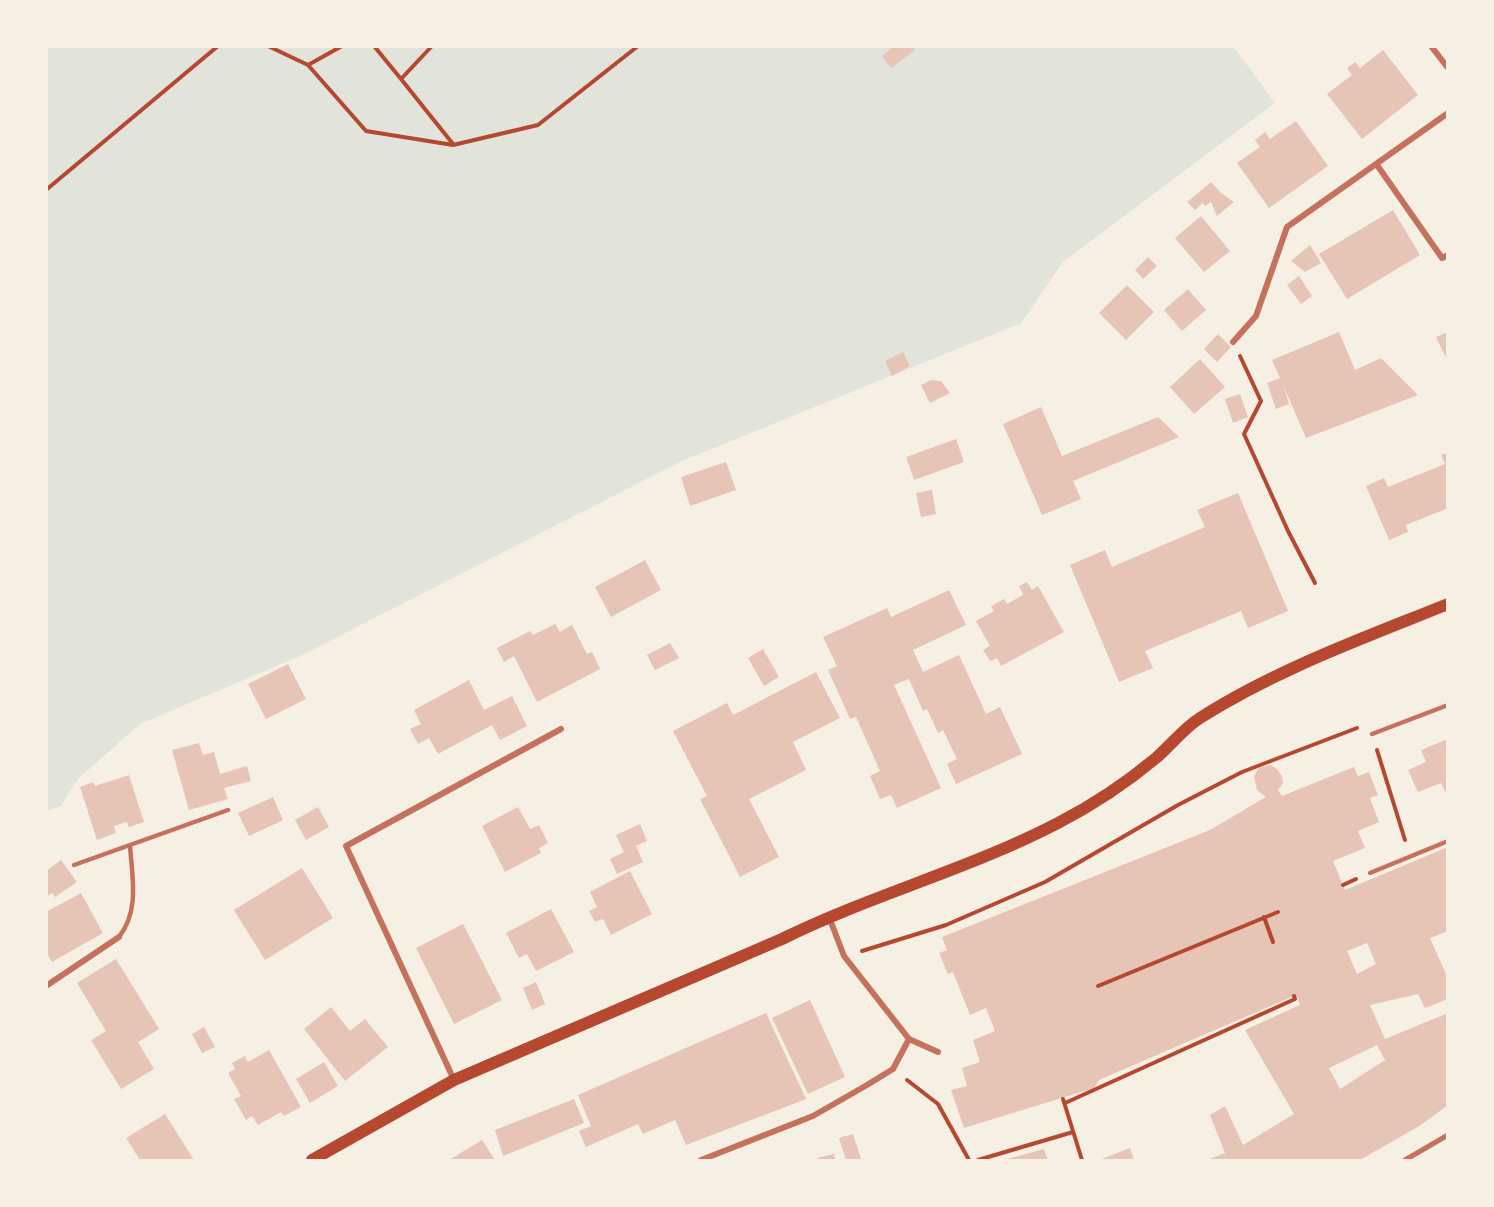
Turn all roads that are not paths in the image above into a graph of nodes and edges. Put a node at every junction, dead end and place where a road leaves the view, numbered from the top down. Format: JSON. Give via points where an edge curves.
{"nodes":[{"id":1,"x":1431,"y":46,"type":"edge"},
{"id":2,"x":1448,"y":68,"type":"edge"},
{"id":3,"x":1448,"y":113,"type":"edge"},
{"id":4,"x":1377,"y":165,"type":"junction"},
{"id":5,"x":1448,"y":255,"type":"edge"},
{"id":6,"x":1233,"y":342,"type":"road end"},
{"id":7,"x":1448,"y":604,"type":"edge"},
{"id":8,"x":1448,"y":705,"type":"edge"},
{"id":9,"x":561,"y":729,"type":"dead end"},
{"id":10,"x":1372,"y":735,"type":"road end"},
{"id":11,"x":228,"y":810,"type":"dead end"},
{"id":12,"x":1448,"y":841,"type":"edge"},
{"id":13,"x":130,"y":845,"type":"junction"},
{"id":14,"x":74,"y":865,"type":"dead end"},
{"id":15,"x":1370,"y":873,"type":"dead end"},
{"id":16,"x":829,"y":916,"type":"junction"},
{"id":17,"x":118,"y":937,"type":"joint"},
{"id":18,"x":46,"y":986,"type":"edge"},
{"id":19,"x":909,"y":1039,"type":"junction"},
{"id":20,"x":938,"y":1052,"type":"dead end"},
{"id":21,"x":454,"y":1080,"type":"junction"},
{"id":22,"x":1448,"y":1135,"type":"edge"},
{"id":23,"x":312,"y":1161,"type":"edge"},
{"id":24,"x":701,"y":1161,"type":"edge"},
{"id":25,"x":1405,"y":1161,"type":"edge"}],
"edges":[{"from":1,"to":2,"type":"street"},
{"from":3,"to":4,"type":"street"},
{"from":4,"to":5,"type":"street","via":[[1442,258]]},
{"from":4,"to":6,"type":"street","via":[[1287,227],[1256,316]]},
{"from":7,"to":16,"type":"main road","via":[[1238,693],[1197,720],[1106,796],[1059,823]]},
{"from":8,"to":10,"type":"lane"},
{"from":9,"to":21,"type":"street","via":[[346,846]]},
{"from":11,"to":13,"type":"lane"},
{"from":12,"to":15,"type":"lane"},
{"from":13,"to":14,"type":"lane"},
{"from":13,"to":17,"type":"lane","via":[[134,894],[130,917]]},
{"from":16,"to":19,"type":"street","via":[[844,956]]},
{"from":16,"to":21,"type":"main road"},
{"from":17,"to":18,"type":"street"},
{"from":19,"to":20,"type":"street"},
{"from":19,"to":24,"type":"street","via":[[893,1069],[813,1116]]},
{"from":21,"to":23,"type":"main road"},
{"from":22,"to":25,"type":"street"}]}
